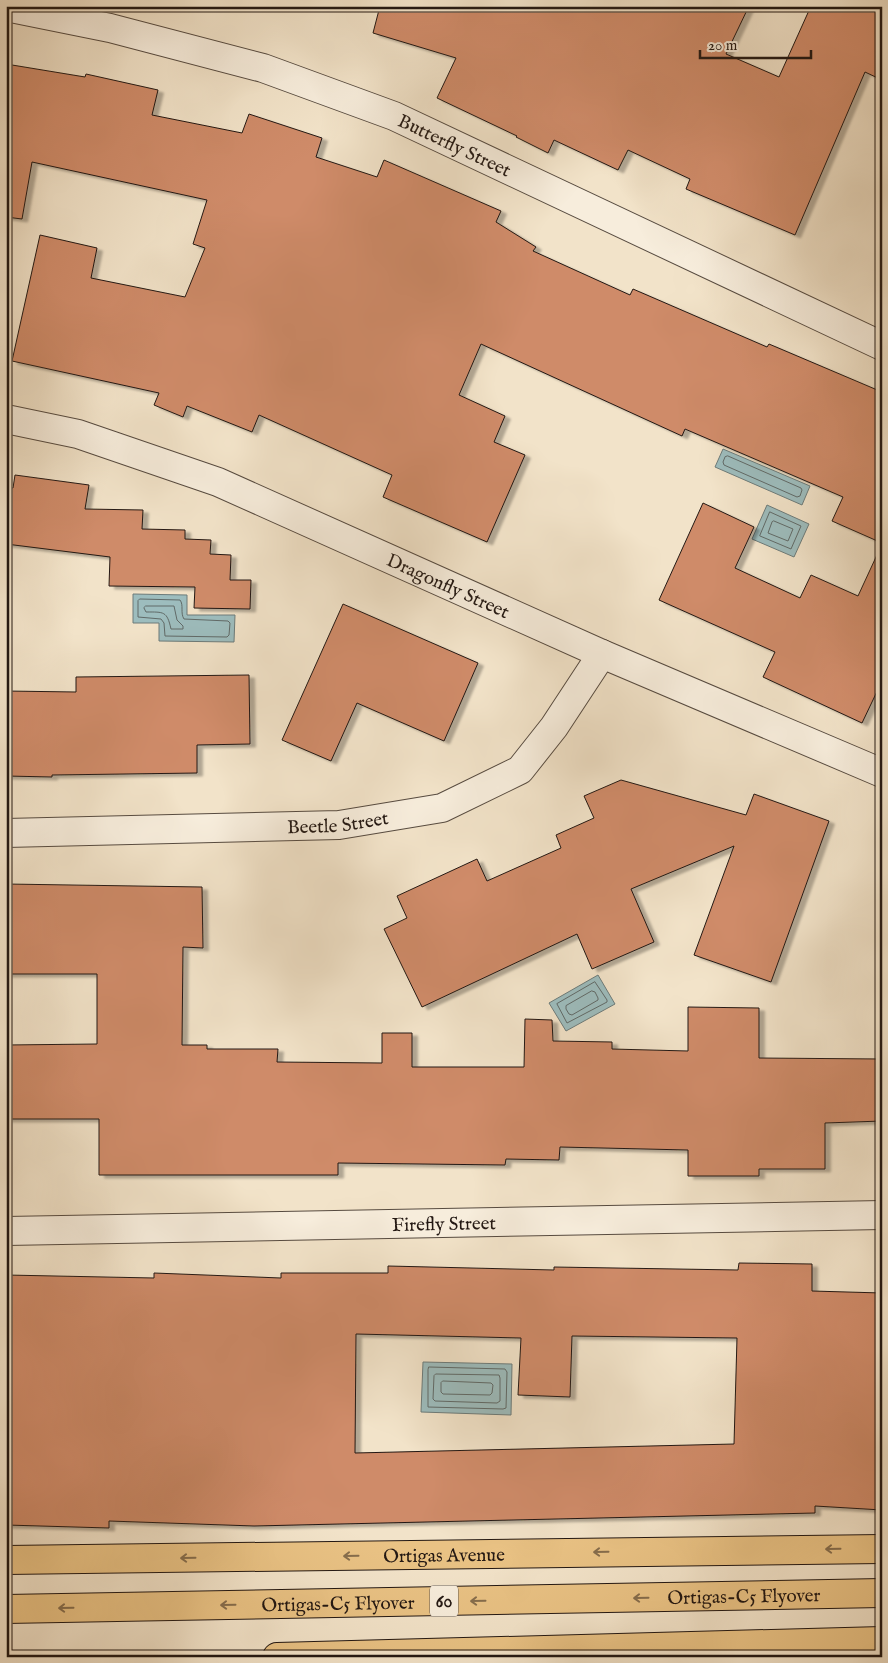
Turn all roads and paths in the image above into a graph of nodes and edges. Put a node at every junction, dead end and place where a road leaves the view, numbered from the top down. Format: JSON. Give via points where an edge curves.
{"nodes":[{"id":1,"x":6,"y":7,"type":"edge"},
{"id":2,"x":882,"y":346,"type":"edge"},
{"id":3,"x":6,"y":419,"type":"edge"},
{"id":4,"x":602,"y":654,"type":"junction"},
{"id":5,"x":882,"y":773,"type":"edge"},
{"id":6,"x":6,"y":833,"type":"edge"},
{"id":7,"x":882,"y":1215,"type":"edge"},
{"id":8,"x":6,"y":1231,"type":"edge"},
{"id":9,"x":882,"y":1549,"type":"edge"},
{"id":10,"x":6,"y":1560,"type":"edge"},
{"id":11,"x":882,"y":1593,"type":"edge"},
{"id":12,"x":6,"y":1610,"type":"edge"},
{"id":13,"x":882,"y":1641,"type":"edge"},
{"id":14,"x":482,"y":1654,"type":"edge"},
{"id":15,"x":277,"y":1657,"type":"edge"}],
"edges":[{"from":1,"to":2,"type":"street","name":"Butterfly Street","via":[[110,28],[263,68],[394,116]]},
{"from":3,"to":4,"type":"street","name":"Dragonfly Street","via":[[78,434],[218,482]]},
{"from":4,"to":5,"type":"street","name":"Dragonfly Street"},
{"from":4,"to":6,"type":"street","name":"Beetle Street","via":[[554,727],[520,770],[442,808],[339,825]]},
{"from":7,"to":8,"type":"street","name":"Firefly Street"},
{"from":9,"to":10,"type":"main road","name":"Ortigas Avenue","one_way":true},
{"from":11,"to":12,"type":"main road","name":"Ortigas-C5 Flyover","number":"60","one_way":true},
{"from":13,"to":14,"type":"main road"},
{"from":14,"to":15,"type":"main road"}]}
